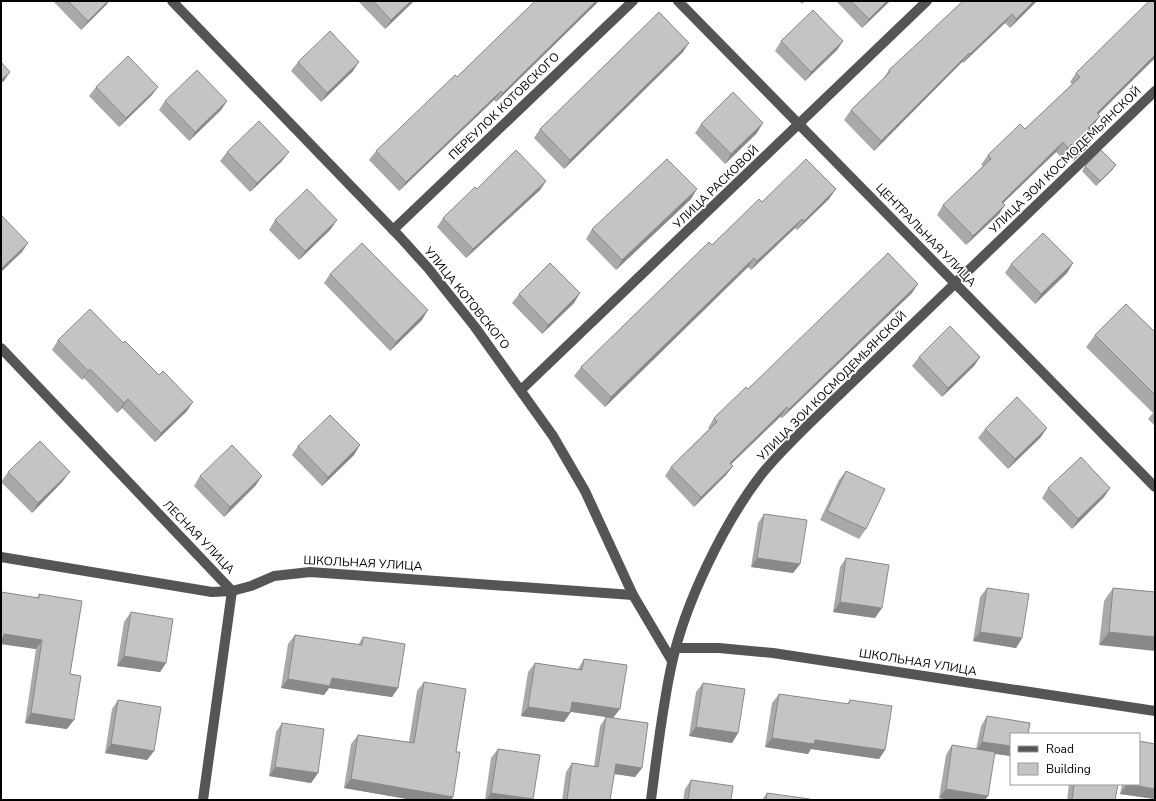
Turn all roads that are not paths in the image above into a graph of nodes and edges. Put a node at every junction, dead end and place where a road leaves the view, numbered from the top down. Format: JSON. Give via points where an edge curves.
{"nodes":[{"id":1,"x":172,"y":1,"type":"edge"},
{"id":2,"x":633,"y":1,"type":"edge"},
{"id":3,"x":678,"y":1,"type":"edge"},
{"id":4,"x":927,"y":1,"type":"edge"},
{"id":5,"x":1155,"y":91,"type":"edge"},
{"id":6,"x":800,"y":125,"type":"junction"},
{"id":7,"x":393,"y":230,"type":"junction"},
{"id":8,"x":955,"y":284,"type":"junction"},
{"id":9,"x":1,"y":348,"type":"edge"},
{"id":10,"x":522,"y":390,"type":"junction"},
{"id":11,"x":1155,"y":487,"type":"edge"},
{"id":12,"x":1,"y":557,"type":"edge"},
{"id":13,"x":232,"y":591,"type":"junction"},
{"id":14,"x":633,"y":595,"type":"junction"},
{"id":15,"x":676,"y":648,"type":"junction"},
{"id":16,"x":672,"y":661,"type":"junction"},
{"id":17,"x":1155,"y":711,"type":"edge"},
{"id":18,"x":203,"y":800,"type":"edge"},
{"id":19,"x":651,"y":800,"type":"edge"}],
"edges":[{"from":1,"to":7,"type":"street","name":"УЛИЦА КОТОВСКОГО"},
{"from":2,"to":7,"type":"street","name":"ПЕРЕУЛОК КОТОВСКОГО"},
{"from":3,"to":6,"type":"street","name":"ЦЕНТРАЛЬНАЯ УЛИЦА"},
{"from":4,"to":6,"type":"street","name":"УЛИЦА РАСКОВОЙ"},
{"from":5,"to":8,"type":"street","name":"УЛИЦА ЗОИ КОСМОДЕМЬЯНСКОЙ"},
{"from":6,"to":8,"type":"street","name":"ЦЕНТРАЛЬНАЯ УЛИЦА"},
{"from":6,"to":10,"type":"street","name":"УЛИЦА РАСКОВОЙ"},
{"from":7,"to":10,"type":"street","name":"УЛИЦА КОТОВСКОГО","via":[[453,298]]},
{"from":8,"to":11,"type":"street","name":"ЦЕНТРАЛЬНАЯ УЛИЦА"},
{"from":8,"to":15,"type":"street","name":"УЛИЦА ЗОИ КОСМОДЕМЬЯНСКОЙ","via":[[811,422],[762,475],[720,540],[697,589]]},
{"from":9,"to":13,"type":"street","name":"ЛЕСНАЯ УЛИЦА"},
{"from":10,"to":14,"type":"street","name":"УЛИЦА КОТОВСКОГО","via":[[570,464]]},
{"from":12,"to":13,"type":"street","name":"ШКОЛЬНАЯ УЛИЦА","via":[[180,588],[212,592]]},
{"from":13,"to":14,"type":"street","name":"ШКОЛЬНАЯ УЛИЦА","via":[[274,576],[310,572]]},
{"from":13,"to":18,"type":"street","name":"ЛЕСНАЯ УЛИЦА"},
{"from":14,"to":16,"type":"street","name":"УЛИЦА КОТОВСКОГО"},
{"from":15,"to":16,"type":"street","name":"УЛИЦА ЗОИ КОСМОДЕМЬЯНСКОЙ"},
{"from":15,"to":17,"type":"street","name":"ШКОЛЬНАЯ УЛИЦА","via":[[758,651]]},
{"from":16,"to":19,"type":"street","name":"УЛИЦА ЗОИ КОСМОДЕМЬЯНСКОЙ"}]}
